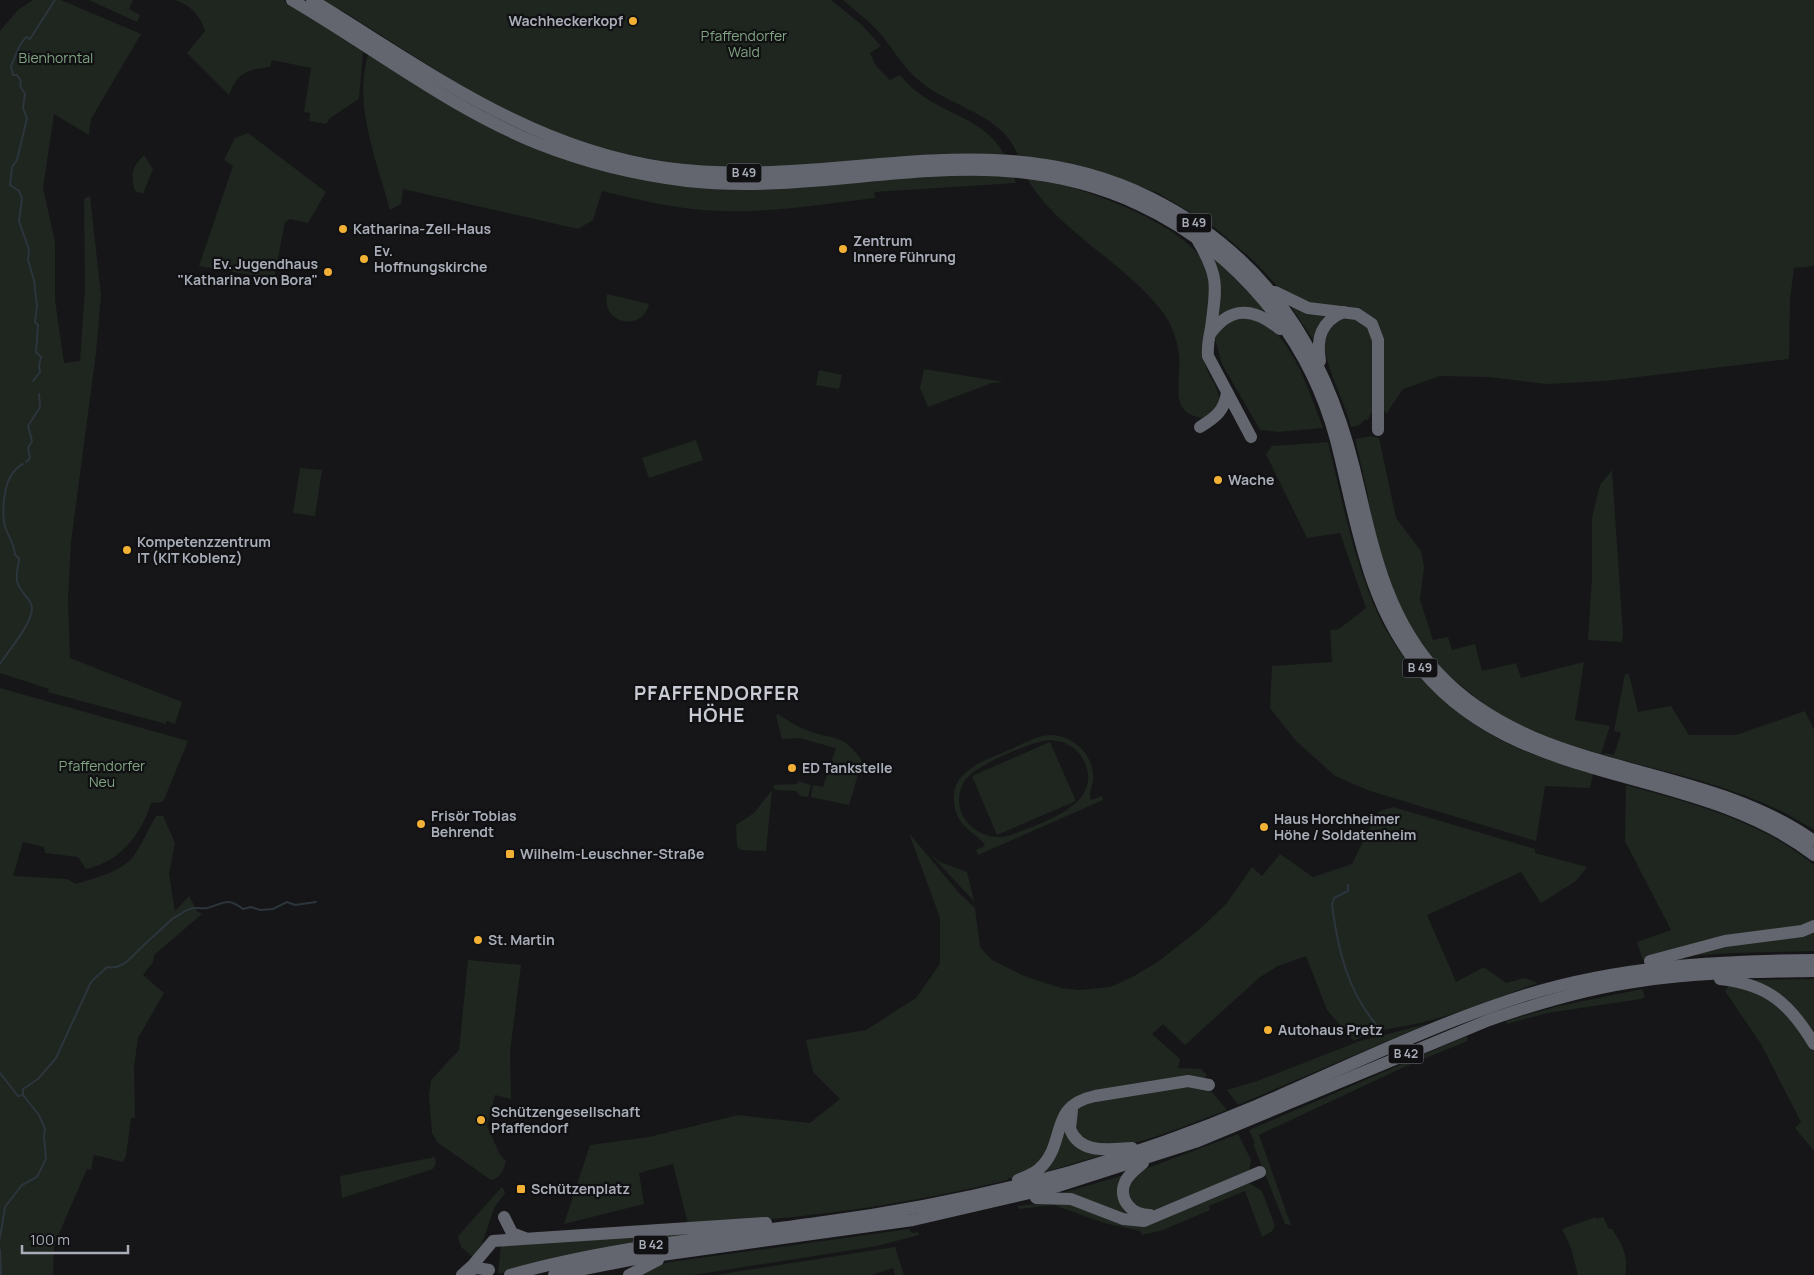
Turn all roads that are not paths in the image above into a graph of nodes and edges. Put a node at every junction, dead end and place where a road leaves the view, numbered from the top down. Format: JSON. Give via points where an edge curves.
{"nodes":[{"id":1,"x":292,"y":0,"type":"edge"},
{"id":2,"x":312,"y":0,"type":"edge"},
{"id":3,"x":341,"y":24,"type":"junction"},
{"id":4,"x":1195,"y":237,"type":"junction"},
{"id":5,"x":1268,"y":289,"type":"junction"},
{"id":6,"x":1343,"y":312,"type":"junction"},
{"id":7,"x":1210,"y":334,"type":"junction"},
{"id":8,"x":1291,"y":338,"type":"junction"},
{"id":9,"x":1323,"y":373,"type":"junction"},
{"id":10,"x":1227,"y":393,"type":"junction"},
{"id":11,"x":1200,"y":426,"type":"dead end"},
{"id":12,"x":1378,"y":430,"type":"dead end"},
{"id":13,"x":1251,"y":437,"type":"dead end"},
{"id":14,"x":1563,"y":754,"type":"junction"},
{"id":15,"x":1634,"y":775,"type":"junction"},
{"id":16,"x":1814,"y":841,"type":"edge"},
{"id":17,"x":1814,"y":855,"type":"edge"},
{"id":18,"x":1814,"y":926,"type":"edge"},
{"id":19,"x":1814,"y":960,"type":"edge"},
{"id":20,"x":1814,"y":971,"type":"edge"},
{"id":21,"x":1610,"y":974,"type":"junction"},
{"id":22,"x":1678,"y":976,"type":"junction"},
{"id":23,"x":1814,"y":1044,"type":"edge"},
{"id":24,"x":1209,"y":1085,"type":"dead end"},
{"id":25,"x":1079,"y":1101,"type":"junction"},
{"id":26,"x":1149,"y":1147,"type":"junction"},
{"id":27,"x":1146,"y":1160,"type":"junction"},
{"id":28,"x":1260,"y":1172,"type":"dead end"},
{"id":29,"x":990,"y":1192,"type":"junction"},
{"id":30,"x":1008,"y":1200,"type":"junction"},
{"id":31,"x":1165,"y":1213,"type":"junction"},
{"id":32,"x":504,"y":1217,"type":"dead end"},
{"id":33,"x":794,"y":1226,"type":"junction"},
{"id":34,"x":525,"y":1238,"type":"junction"},
{"id":35,"x":674,"y":1254,"type":"junction"},
{"id":36,"x":488,"y":1270,"type":"dead end"},
{"id":37,"x":465,"y":1273,"type":"edge"},
{"id":38,"x":510,"y":1275,"type":"edge"},
{"id":39,"x":554,"y":1275,"type":"edge"},
{"id":40,"x":630,"y":1275,"type":"edge"}],
"edges":[{"from":1,"to":3,"type":"highway","number":"B 49"},
{"from":2,"to":3,"type":"highway","number":"B 49"},
{"from":3,"to":4,"type":"highway","number":"B 49","via":[[384,57],[454,102],[512,132],[567,155],[636,173],[691,181],[748,183],[931,170],[982,168],[1026,171],[1070,179],[1110,192],[1156,213]]},
{"from":3,"to":5,"type":"highway","number":"B 49","via":[[382,44],[460,93],[515,122],[571,145],[638,163],[748,173],[988,158],[1030,161],[1084,172],[1130,188],[1188,219],[1235,255]]},
{"from":4,"to":7,"type":"highway","via":[[1209,262],[1215,282]]},
{"from":4,"to":8,"type":"highway","number":"B 49","via":[[1242,276]]},
{"from":5,"to":6,"type":"highway","via":[[1308,308]]},
{"from":5,"to":9,"type":"highway","number":"B 49","via":[[1299,330]]},
{"from":6,"to":9,"type":"highway","via":[[1328,322],[1318,336]]},
{"from":6,"to":12,"type":"highway","via":[[1365,318],[1378,335]]},
{"from":7,"to":8,"type":"highway","via":[[1224,318],[1246,312],[1268,320]]},
{"from":7,"to":10,"type":"highway","via":[[1208,356]]},
{"from":8,"to":14,"type":"highway","number":"B 49","via":[[1326,409],[1369,575],[1396,636],[1424,674],[1460,707],[1504,736]]},
{"from":9,"to":14,"type":"highway","number":"B 49","via":[[1343,427],[1380,576],[1406,631],[1437,672],[1469,701]]},
{"from":10,"to":11,"type":"highway","via":[[1220,413]]},
{"from":10,"to":13,"type":"highway"},
{"from":14,"to":15,"type":"highway","number":"B 49"},
{"from":15,"to":16,"type":"highway","number":"B 49","via":[[1744,803]]},
{"from":15,"to":17,"type":"highway","number":"B 49","via":[[1736,811],[1775,829]]},
{"from":18,"to":21,"type":"highway","via":[[1802,931],[1725,941],[1628,966]]},
{"from":19,"to":21,"type":"highway","number":"B 42","via":[[1703,962]]},
{"from":20,"to":22,"type":"highway","number":"B 42"},
{"from":21,"to":26,"type":"highway","number":"B 42","via":[[1526,995],[1466,1016],[1241,1112]]},
{"from":22,"to":23,"type":"highway","via":[[1743,982],[1768,992],[1793,1013]]},
{"from":22,"to":27,"type":"highway","number":"B 42","via":[[1619,984],[1529,1007],[1454,1034],[1246,1122]]},
{"from":24,"to":25,"type":"highway","via":[[1188,1081]]},
{"from":25,"to":26,"type":"highway","via":[[1070,1113],[1069,1124],[1079,1143],[1105,1150]]},
{"from":25,"to":29,"type":"highway","via":[[1066,1111],[1051,1152],[1039,1169]]},
{"from":26,"to":29,"type":"highway","number":"B 42"},
{"from":27,"to":30,"type":"highway","number":"B 42"},
{"from":27,"to":31,"type":"highway","via":[[1127,1178],[1123,1188],[1124,1199],[1140,1215]]},
{"from":28,"to":31,"type":"highway"},
{"from":29,"to":33,"type":"highway","number":"B 42","via":[[904,1210]]},
{"from":30,"to":31,"type":"highway","via":[[1071,1199],[1134,1221],[1149,1220]]},
{"from":30,"to":35,"type":"highway","number":"B 42","via":[[888,1224]]},
{"from":32,"to":34,"type":"highway","via":[[512,1234]]},
{"from":33,"to":34,"type":"highway","via":[[758,1223]]},
{"from":33,"to":38,"type":"highway","number":"B 42","via":[[608,1252]]},
{"from":34,"to":37,"type":"highway","via":[[493,1241]]},
{"from":35,"to":39,"type":"highway","number":"B 42"},
{"from":35,"to":40,"type":"highway"},
{"from":36,"to":37,"type":"highway","via":[[477,1268]]}]}
